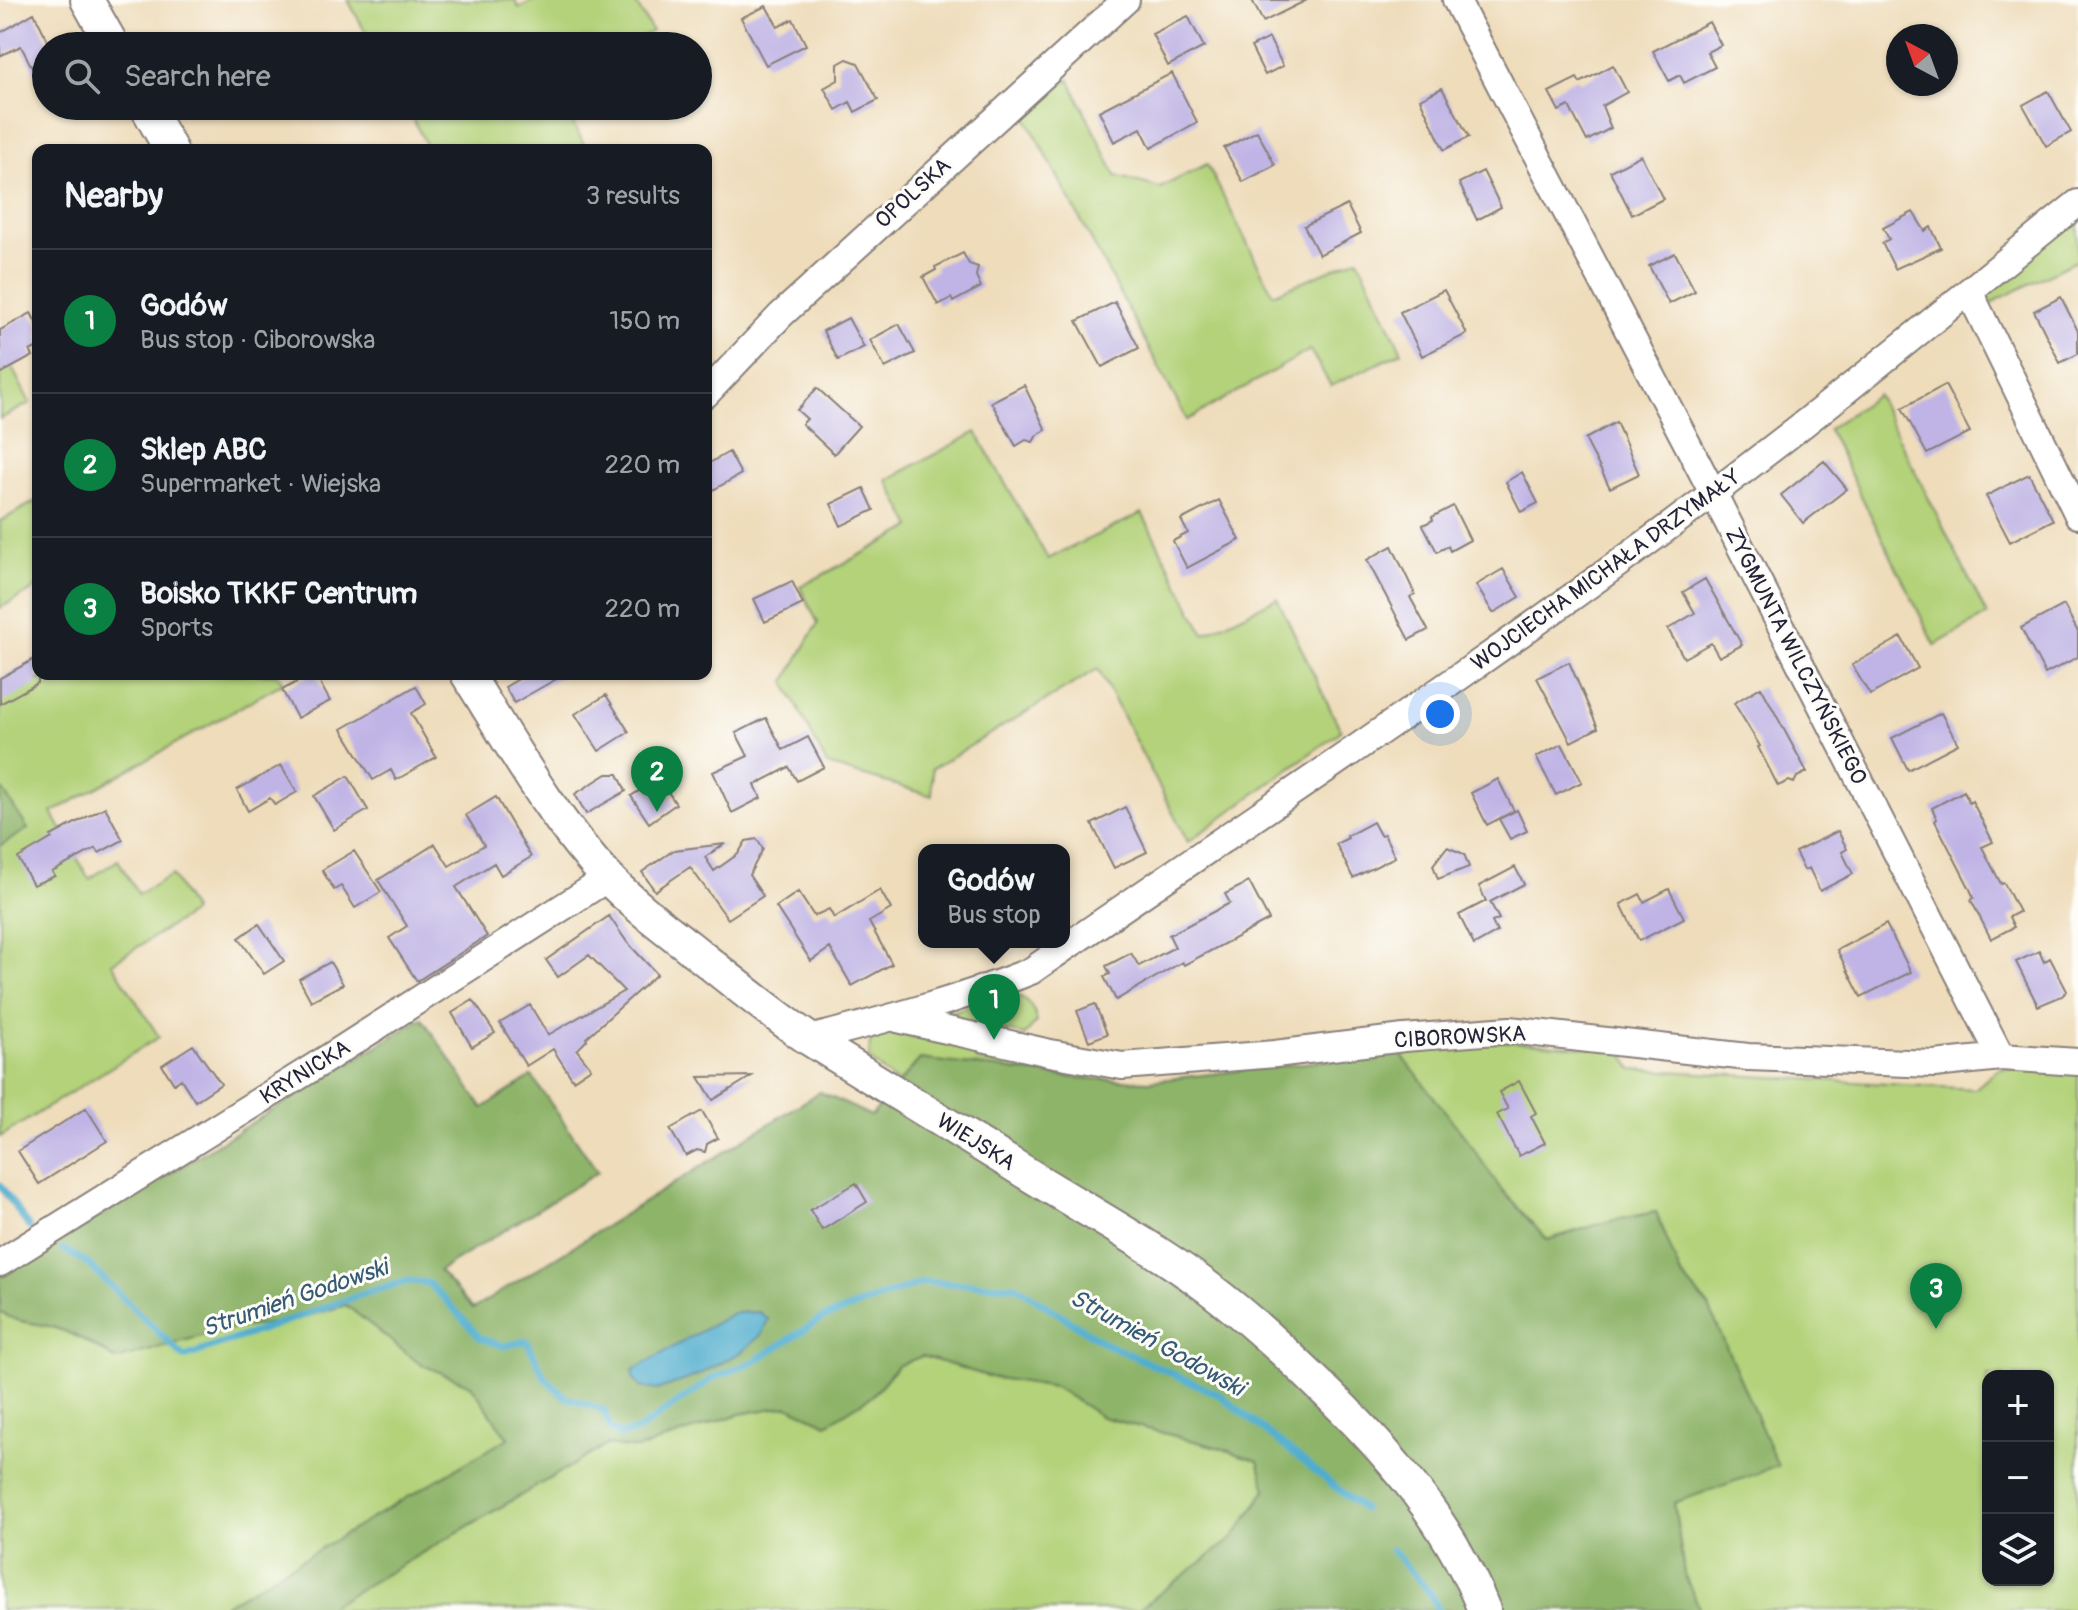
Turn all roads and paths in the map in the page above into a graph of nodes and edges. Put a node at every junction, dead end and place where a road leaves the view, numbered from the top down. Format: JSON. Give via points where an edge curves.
{"nodes":[{"id":1,"x":87,"y":0,"type":"edge"},
{"id":2,"x":1126,"y":0,"type":"edge"},
{"id":3,"x":1456,"y":0,"type":"edge"},
{"id":4,"x":105,"y":32,"type":"edge"},
{"id":5,"x":154,"y":120,"type":"edge"},
{"id":6,"x":168,"y":144,"type":"edge"},
{"id":7,"x":2078,"y":203,"type":"edge"},
{"id":8,"x":1969,"y":291,"type":"junction"},
{"id":9,"x":712,"y":388,"type":"edge"},
{"id":10,"x":1713,"y":493,"type":"junction"},
{"id":11,"x":2078,"y":515,"type":"edge"},
{"id":12,"x":471,"y":680,"type":"edge"},
{"id":13,"x":608,"y":878,"type":"junction"},
{"id":14,"x":1070,"y":944,"type":"edge"},
{"id":15,"x":1064,"y":948,"type":"edge"},
{"id":16,"x":894,"y":1018,"type":"junction"},
{"id":17,"x":809,"y":1039,"type":"junction"},
{"id":18,"x":2001,"y":1057,"type":"junction"},
{"id":19,"x":2078,"y":1062,"type":"edge"},
{"id":20,"x":0,"y":1263,"type":"edge"},
{"id":21,"x":1484,"y":1610,"type":"edge"}],
"edges":[{"from":1,"to":4,"type":"street"},
{"from":2,"to":9,"type":"street","name":"OPOLSKA","via":[[781,315]]},
{"from":3,"to":10,"type":"street","name":"ZYGMUNTA WILCZYŃSKIEGO"},
{"from":5,"to":6,"type":"street"},
{"from":7,"to":8,"type":"street","name":"WOJCIECHA MICHAŁA DRZYMAŁY"},
{"from":8,"to":10,"type":"street","name":"WOJCIECHA MICHAŁA DRZYMAŁY"},
{"from":8,"to":11,"type":"street"},
{"from":10,"to":14,"type":"street","name":"WOJCIECHA MICHAŁA DRZYMAŁY","via":[[1472,667]]},
{"from":10,"to":18,"type":"street","name":"ZYGMUNTA WILCZYŃSKIEGO"},
{"from":12,"to":13,"type":"street","name":"WIEJSKA","via":[[545,798]]},
{"from":13,"to":17,"type":"street","name":"WIEJSKA"},
{"from":13,"to":20,"type":"street","name":"KRYNICKA"},
{"from":15,"to":16,"type":"street","name":"WOJCIECHA MICHAŁA DRZYMAŁY","via":[[1031,971]]},
{"from":16,"to":17,"type":"street","name":"WOJCIECHA MICHAŁA DRZYMAŁY"},
{"from":16,"to":18,"type":"street","name":"CIBOROWSKA","via":[[1122,1066],[1510,1030],[1748,1057],[1934,1064]]},
{"from":17,"to":21,"type":"street","name":"WIEJSKA","via":[[1144,1246],[1246,1317],[1396,1465],[1451,1543]]},
{"from":18,"to":19,"type":"street","name":"CIBOROWSKA"}]}
